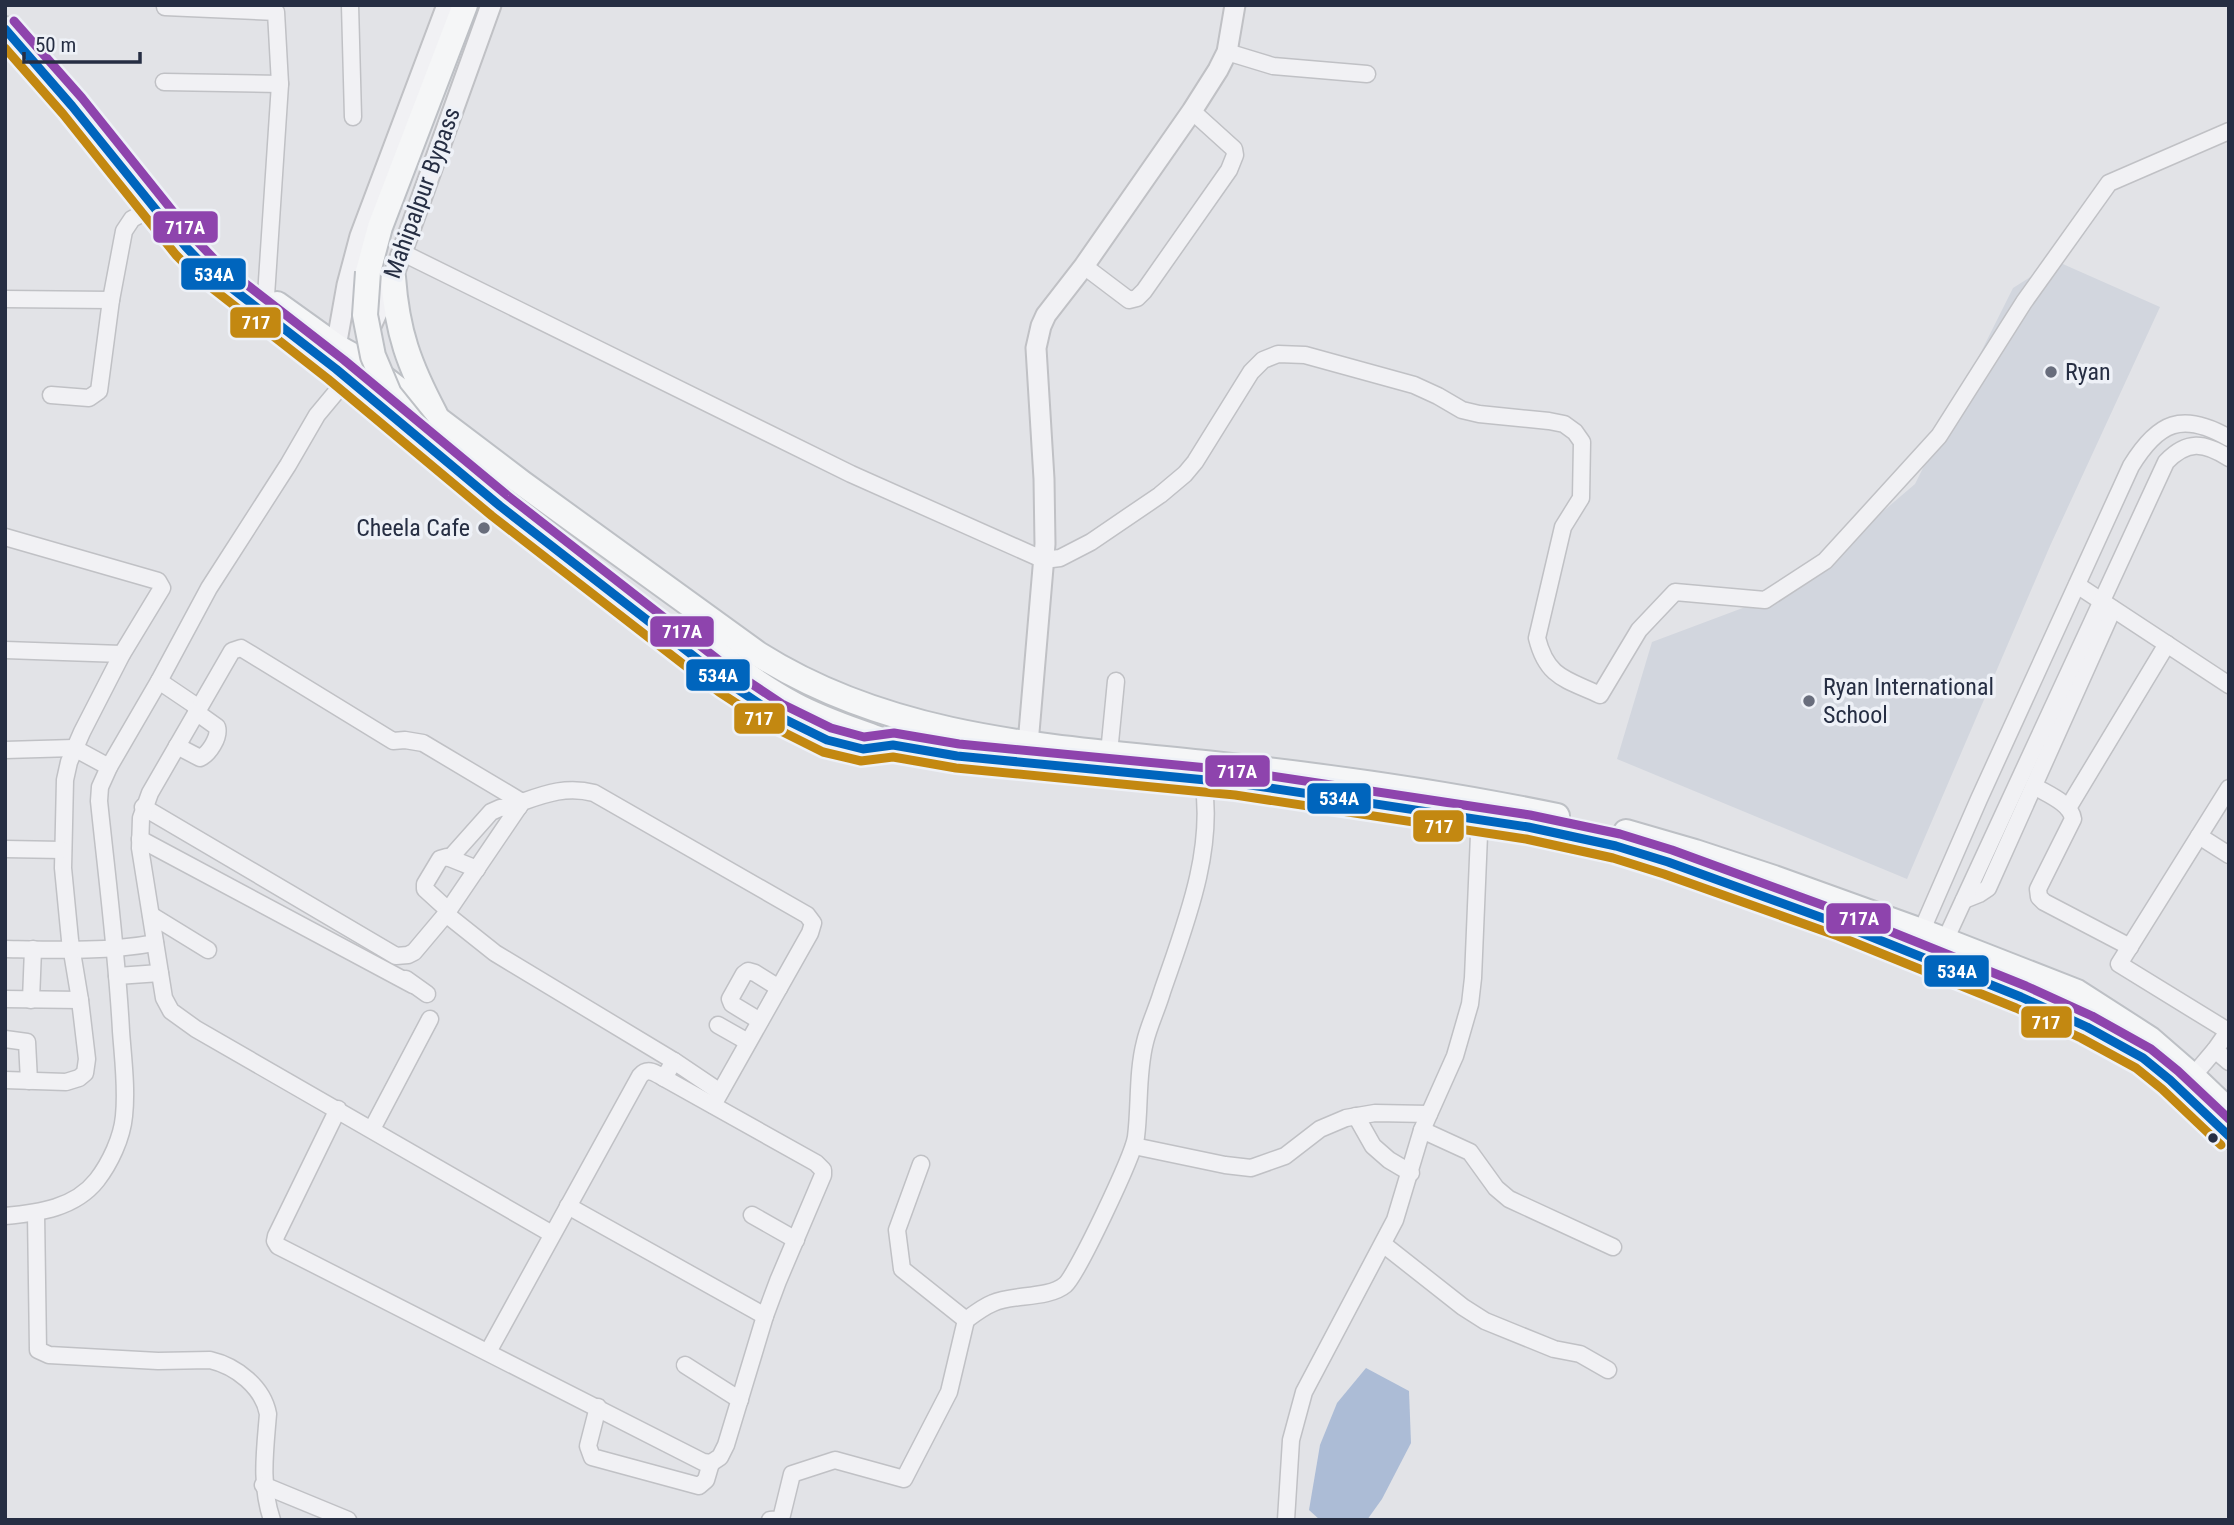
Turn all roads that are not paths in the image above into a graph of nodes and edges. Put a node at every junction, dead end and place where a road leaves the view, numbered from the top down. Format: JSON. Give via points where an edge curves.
{"nodes":[{"id":1,"x":350,"y":5,"type":"edge"},
{"id":2,"x":447,"y":5,"type":"edge"},
{"id":3,"x":465,"y":5,"type":"edge"},
{"id":4,"x":491,"y":5,"type":"edge"},
{"id":5,"x":1235,"y":5,"type":"edge"},
{"id":6,"x":165,"y":7,"type":"dead end"},
{"id":7,"x":5,"y":8,"type":"edge"},
{"id":8,"x":278,"y":8,"type":"edge"},
{"id":9,"x":5,"y":29,"type":"edge"},
{"id":10,"x":1227,"y":52,"type":"junction"},
{"id":11,"x":1367,"y":74,"type":"dead end"},
{"id":12,"x":164,"y":82,"type":"dead end"},
{"id":13,"x":280,"y":84,"type":"junction"},
{"id":14,"x":1192,"y":111,"type":"junction"},
{"id":15,"x":352,"y":117,"type":"dead end"},
{"id":16,"x":2229,"y":131,"type":"edge"},
{"id":17,"x":153,"y":207,"type":"junction"},
{"id":18,"x":401,"y":252,"type":"junction"},
{"id":19,"x":1084,"y":266,"type":"junction"},
{"id":20,"x":393,"y":277,"type":"junction"},
{"id":21,"x":266,"y":296,"type":"junction"},
{"id":22,"x":5,"y":299,"type":"edge"},
{"id":23,"x":111,"y":300,"type":"junction"},
{"id":24,"x":343,"y":362,"type":"junction"},
{"id":25,"x":51,"y":395,"type":"dead end"},
{"id":26,"x":2185,"y":424,"type":"junction"},
{"id":27,"x":428,"y":426,"type":"junction"},
{"id":28,"x":2229,"y":438,"type":"edge"},
{"id":29,"x":2188,"y":446,"type":"junction"},
{"id":30,"x":2229,"y":458,"type":"edge"},
{"id":31,"x":6,"y":541,"type":"edge"},
{"id":32,"x":1044,"y":560,"type":"junction"},
{"id":33,"x":2077,"y":584,"type":"junction"},
{"id":34,"x":2107,"y":606,"type":"junction"},
{"id":35,"x":2167,"y":645,"type":"junction"},
{"id":36,"x":5,"y":650,"type":"edge"},
{"id":37,"x":122,"y":654,"type":"junction"},
{"id":38,"x":159,"y":681,"type":"junction"},
{"id":39,"x":1116,"y":681,"type":"dead end"},
{"id":40,"x":2229,"y":685,"type":"edge"},
{"id":41,"x":198,"y":710,"type":"junction"},
{"id":42,"x":1028,"y":744,"type":"junction"},
{"id":43,"x":893,"y":745,"type":"junction"},
{"id":44,"x":177,"y":746,"type":"junction"},
{"id":45,"x":74,"y":748,"type":"junction"},
{"id":46,"x":5,"y":750,"type":"edge"},
{"id":47,"x":1109,"y":753,"type":"junction"},
{"id":48,"x":109,"y":767,"type":"junction"},
{"id":49,"x":1203,"y":780,"type":"junction"},
{"id":50,"x":2034,"y":786,"type":"junction"},
{"id":51,"x":2229,"y":788,"type":"edge"},
{"id":52,"x":521,"y":804,"type":"junction"},
{"id":53,"x":143,"y":807,"type":"junction"},
{"id":54,"x":2068,"y":808,"type":"junction"},
{"id":55,"x":1480,"y":811,"type":"junction"},
{"id":56,"x":2199,"y":836,"type":"junction"},
{"id":57,"x":140,"y":839,"type":"junction"},
{"id":58,"x":5,"y":849,"type":"edge"},
{"id":59,"x":64,"y":850,"type":"junction"},
{"id":60,"x":2229,"y":855,"type":"edge"},
{"id":61,"x":450,"y":858,"type":"junction"},
{"id":62,"x":477,"y":869,"type":"junction"},
{"id":63,"x":1964,"y":900,"type":"junction"},
{"id":64,"x":447,"y":912,"type":"junction"},
{"id":65,"x":151,"y":915,"type":"junction"},
{"id":66,"x":1944,"y":940,"type":"junction"},
{"id":67,"x":155,"y":943,"type":"junction"},
{"id":68,"x":2130,"y":947,"type":"junction"},
{"id":69,"x":115,"y":948,"type":"junction"},
{"id":70,"x":5,"y":949,"type":"edge"},
{"id":71,"x":33,"y":949,"type":"junction"},
{"id":72,"x":73,"y":950,"type":"junction"},
{"id":73,"x":208,"y":950,"type":"dead end"},
{"id":74,"x":1923,"y":950,"type":"junction"},
{"id":75,"x":402,"y":957,"type":"junction"},
{"id":76,"x":160,"y":973,"type":"junction"},
{"id":77,"x":117,"y":976,"type":"junction"},
{"id":78,"x":779,"y":988,"type":"junction"},
{"id":79,"x":5,"y":999,"type":"edge"},
{"id":80,"x":31,"y":1000,"type":"junction"},
{"id":81,"x":80,"y":1000,"type":"junction"},
{"id":82,"x":430,"y":1019,"type":"dead end"},
{"id":83,"x":760,"y":1021,"type":"junction"},
{"id":84,"x":718,"y":1024,"type":"dead end"},
{"id":85,"x":2228,"y":1031,"type":"edge"},
{"id":86,"x":5,"y":1039,"type":"edge"},
{"id":87,"x":748,"y":1042,"type":"junction"},
{"id":88,"x":2215,"y":1050,"type":"junction"},
{"id":89,"x":674,"y":1062,"type":"junction"},
{"id":90,"x":2229,"y":1062,"type":"edge"},
{"id":91,"x":2193,"y":1076,"type":"junction"},
{"id":92,"x":664,"y":1078,"type":"junction"},
{"id":93,"x":5,"y":1080,"type":"edge"},
{"id":94,"x":29,"y":1081,"type":"junction"},
{"id":95,"x":716,"y":1099,"type":"junction"},
{"id":96,"x":338,"y":1109,"type":"junction"},
{"id":97,"x":2229,"y":1111,"type":"edge"},
{"id":98,"x":1429,"y":1114,"type":"junction"},
{"id":99,"x":1356,"y":1116,"type":"junction"},
{"id":100,"x":372,"y":1129,"type":"junction"},
{"id":101,"x":1422,"y":1130,"type":"junction"},
{"id":102,"x":2229,"y":1136,"type":"edge"},
{"id":103,"x":1134,"y":1146,"type":"junction"},
{"id":104,"x":921,"y":1164,"type":"dead end"},
{"id":105,"x":1410,"y":1173,"type":"junction"},
{"id":106,"x":568,"y":1206,"type":"junction"},
{"id":107,"x":36,"y":1213,"type":"junction"},
{"id":108,"x":752,"y":1215,"type":"dead end"},
{"id":109,"x":5,"y":1216,"type":"edge"},
{"id":110,"x":552,"y":1234,"type":"junction"},
{"id":111,"x":796,"y":1240,"type":"junction"},
{"id":112,"x":1383,"y":1244,"type":"junction"},
{"id":113,"x":1613,"y":1247,"type":"dead end"},
{"id":114,"x":765,"y":1316,"type":"junction"},
{"id":115,"x":966,"y":1320,"type":"junction"},
{"id":116,"x":488,"y":1352,"type":"junction"},
{"id":117,"x":685,"y":1365,"type":"dead end"},
{"id":118,"x":1608,"y":1370,"type":"dead end"},
{"id":119,"x":740,"y":1400,"type":"junction"},
{"id":120,"x":598,"y":1407,"type":"junction"},
{"id":121,"x":711,"y":1463,"type":"junction"},
{"id":122,"x":263,"y":1485,"type":"junction"},
{"id":123,"x":272,"y":1520,"type":"edge"},
{"id":124,"x":348,"y":1520,"type":"edge"},
{"id":125,"x":770,"y":1520,"type":"edge"},
{"id":126,"x":1286,"y":1520,"type":"edge"}],
"edges":[{"from":1,"to":15,"type":"street"},
{"from":2,"to":24,"type":"street","name":"Mahipalpur Bypass","via":[[360,236],[347,285]]},
{"from":3,"to":27,"type":"main road","bridge":true,"via":[[380,227],[368,272],[365,315],[373,356],[389,394]]},
{"from":4,"to":18,"type":"street","name":"Mahipalpur Bypass"},
{"from":5,"to":10,"type":"street"},
{"from":6,"to":8,"type":"street"},
{"from":7,"to":21,"type":"main road","via":[[204,243]]},
{"from":8,"to":13,"type":"street"},
{"from":9,"to":17,"type":"main road"},
{"from":10,"to":11,"type":"street","via":[[1273,66]]},
{"from":10,"to":14,"type":"street"},
{"from":12,"to":13,"type":"street"},
{"from":13,"to":21,"type":"street"},
{"from":14,"to":19,"type":"street"},
{"from":14,"to":19,"type":"street","via":[[1234,149],[1229,170],[1137,298],[1129,300]]},
{"from":16,"to":32,"type":"street","via":[[2109,183],[2024,302],[1939,436],[1825,561],[1765,600],[1675,592],[1639,630],[1600,695],[1554,673],[1537,638],[1563,527],[1581,498],[1582,442],[1575,432],[1549,421],[1462,410],[1414,385],[1305,355],[1278,354],[1263,360],[1185,474],[1091,542],[1060,558]]},
{"from":17,"to":23,"type":"street","via":[[132,219],[124,232]]},
{"from":17,"to":24,"type":"main road","via":[[207,269]]},
{"from":18,"to":20,"type":"street","name":"Mahipalpur Bypass"},
{"from":18,"to":32,"type":"street","via":[[851,474]]},
{"from":19,"to":32,"type":"street","via":[[1046,315],[1036,348]]},
{"from":20,"to":24,"type":"street","name":"Mahipalpur Bypass"},
{"from":20,"to":27,"type":"main road","via":[[396,313]]},
{"from":21,"to":24,"type":"main road"},
{"from":22,"to":23,"type":"street"},
{"from":23,"to":25,"type":"street","via":[[99,391],[89,398]]},
{"from":24,"to":27,"type":"main road"},
{"from":24,"to":38,"type":"street","via":[[317,415],[209,588]]},
{"from":24,"to":43,"type":"main road","via":[[500,506],[727,682],[775,715],[827,740],[863,750]]},
{"from":26,"to":28,"type":"street","via":[[2198,424]]},
{"from":26,"to":29,"type":"street"},
{"from":26,"to":33,"type":"street","via":[[2161,429],[2140,451]]},
{"from":27,"to":42,"type":"main road","via":[[780,668],[869,709],[941,729]]},
{"from":27,"to":43,"type":"main road","via":[[470,471],[769,690],[825,719]]},
{"from":29,"to":30,"type":"street","via":[[2205,446]]},
{"from":29,"to":34,"type":"street","via":[[2166,462]]},
{"from":31,"to":37,"type":"street","via":[[161,584],[161,592]]},
{"from":32,"to":42,"type":"street"},
{"from":33,"to":34,"type":"street"},
{"from":33,"to":74,"type":"street","via":[[1979,799]]},
{"from":34,"to":35,"type":"street"},
{"from":34,"to":50,"type":"street"},
{"from":34,"to":63,"type":"street"},
{"from":35,"to":40,"type":"street"},
{"from":35,"to":54,"type":"street"},
{"from":36,"to":37,"type":"street"},
{"from":37,"to":45,"type":"street"},
{"from":38,"to":41,"type":"street"},
{"from":38,"to":48,"type":"street"},
{"from":39,"to":47,"type":"street"},
{"from":41,"to":44,"type":"street"},
{"from":41,"to":44,"type":"street","via":[[217,727],[217,736],[200,758]]},
{"from":41,"to":52,"type":"street","via":[[232,651],[241,648],[393,741],[423,743]]},
{"from":42,"to":47,"type":"main road"},
{"from":43,"to":49,"type":"main road","via":[[957,756]]},
{"from":44,"to":53,"type":"street"},
{"from":45,"to":46,"type":"street"},
{"from":45,"to":48,"type":"street"},
{"from":45,"to":59,"type":"street","via":[[65,780]]},
{"from":47,"to":55,"type":"main road","via":[[1299,773]]},
{"from":48,"to":69,"type":"street","via":[[99,802]]},
{"from":49,"to":55,"type":"main road"},
{"from":49,"to":103,"type":"street","via":[[1203,850],[1178,946],[1144,1044]]},
{"from":50,"to":54,"type":"street"},
{"from":50,"to":63,"type":"street","via":[[1988,888]]},
{"from":51,"to":56,"type":"street"},
{"from":52,"to":61,"type":"street","via":[[491,812]]},
{"from":52,"to":62,"type":"street"},
{"from":52,"to":78,"type":"street","via":[[571,789],[594,793],[807,915],[813,923],[810,933]]},
{"from":53,"to":57,"type":"street"},
{"from":53,"to":75,"type":"street"},
{"from":54,"to":68,"type":"street","via":[[2072,825],[2038,889],[2039,897]]},
{"from":55,"to":74,"type":"main road","via":[[1642,853]]},
{"from":55,"to":98,"type":"street","via":[[1470,1004],[1455,1056]]},
{"from":56,"to":60,"type":"street"},
{"from":56,"to":68,"type":"street"},
{"from":57,"to":65,"type":"street"},
{"from":57,"to":75,"type":"street","via":[[420,989],[404,976]]},
{"from":58,"to":59,"type":"street"},
{"from":59,"to":72,"type":"street"},
{"from":61,"to":62,"type":"street"},
{"from":61,"to":64,"type":"street","via":[[440,859],[425,884]]},
{"from":62,"to":64,"type":"street"},
{"from":63,"to":66,"type":"street"},
{"from":64,"to":75,"type":"street","via":[[414,952]]},
{"from":64,"to":89,"type":"street","via":[[495,953]]},
{"from":65,"to":67,"type":"street"},
{"from":65,"to":73,"type":"street"},
{"from":66,"to":74,"type":"main road"},
{"from":66,"to":91,"type":"main road","via":[[2093,1001],[2150,1039]]},
{"from":67,"to":69,"type":"street"},
{"from":67,"to":76,"type":"street"},
{"from":68,"to":85,"type":"street","via":[[2119,964],[2123,968]]},
{"from":69,"to":72,"type":"street"},
{"from":69,"to":77,"type":"street"},
{"from":70,"to":71,"type":"street"},
{"from":71,"to":72,"type":"street"},
{"from":71,"to":80,"type":"street"},
{"from":72,"to":81,"type":"street"},
{"from":74,"to":102,"type":"main road","via":[[2116,1042],[2170,1080]]},
{"from":76,"to":77,"type":"street"},
{"from":76,"to":96,"type":"street","via":[[164,998],[181,1020]]},
{"from":77,"to":107,"type":"street","via":[[124,1084],[120,1133],[97,1180],[63,1206]]},
{"from":78,"to":83,"type":"street"},
{"from":78,"to":83,"type":"street","via":[[755,972],[744,974],[730,999]]},
{"from":79,"to":80,"type":"street"},
{"from":80,"to":81,"type":"street"},
{"from":81,"to":94,"type":"street","via":[[85,1073],[66,1082]]},
{"from":82,"to":100,"type":"street"},
{"from":83,"to":87,"type":"street"},
{"from":84,"to":87,"type":"street"},
{"from":85,"to":88,"type":"street"},
{"from":86,"to":94,"type":"street","via":[[27,1042]]},
{"from":87,"to":95,"type":"street"},
{"from":88,"to":90,"type":"street"},
{"from":88,"to":91,"type":"street"},
{"from":89,"to":92,"type":"street"},
{"from":89,"to":95,"type":"street"},
{"from":91,"to":97,"type":"main road"},
{"from":92,"to":95,"type":"street"},
{"from":92,"to":106,"type":"street","via":[[647,1071],[640,1076]]},
{"from":93,"to":94,"type":"street"},
{"from":95,"to":111,"type":"street","via":[[822,1170],[822,1181]]},
{"from":96,"to":100,"type":"street"},
{"from":96,"to":116,"type":"street","via":[[275,1241]]},
{"from":98,"to":99,"type":"street"},
{"from":98,"to":101,"type":"street"},
{"from":99,"to":103,"type":"street","via":[[1321,1129],[1285,1156],[1251,1168]]},
{"from":99,"to":105,"type":"street","via":[[1373,1146]]},
{"from":100,"to":110,"type":"street"},
{"from":101,"to":105,"type":"street"},
{"from":101,"to":113,"type":"street","via":[[1470,1152],[1509,1199]]},
{"from":103,"to":115,"type":"street","via":[[1064,1286],[993,1302]]},
{"from":104,"to":115,"type":"street","via":[[897,1230],[902,1269]]},
{"from":105,"to":112,"type":"street"},
{"from":106,"to":110,"type":"street"},
{"from":106,"to":114,"type":"street"},
{"from":107,"to":109,"type":"street"},
{"from":107,"to":122,"type":"street","via":[[38,1350],[49,1355],[224,1363],[254,1387],[267,1407]]},
{"from":108,"to":111,"type":"street"},
{"from":110,"to":116,"type":"street"},
{"from":111,"to":114,"type":"street"},
{"from":112,"to":118,"type":"street","via":[[1485,1321],[1554,1349],[1580,1354]]},
{"from":112,"to":126,"type":"street","via":[[1304,1392],[1291,1440]]},
{"from":114,"to":119,"type":"street"},
{"from":115,"to":125,"type":"street","via":[[949,1392],[905,1479],[835,1460],[792,1474],[781,1519]]},
{"from":116,"to":120,"type":"street"},
{"from":117,"to":119,"type":"street"},
{"from":119,"to":121,"type":"street","via":[[720,1457]]},
{"from":120,"to":121,"type":"street"},
{"from":120,"to":121,"type":"street","via":[[587,1446],[592,1457],[699,1486]]},
{"from":122,"to":123,"type":"street"},
{"from":122,"to":124,"type":"street"}]}
